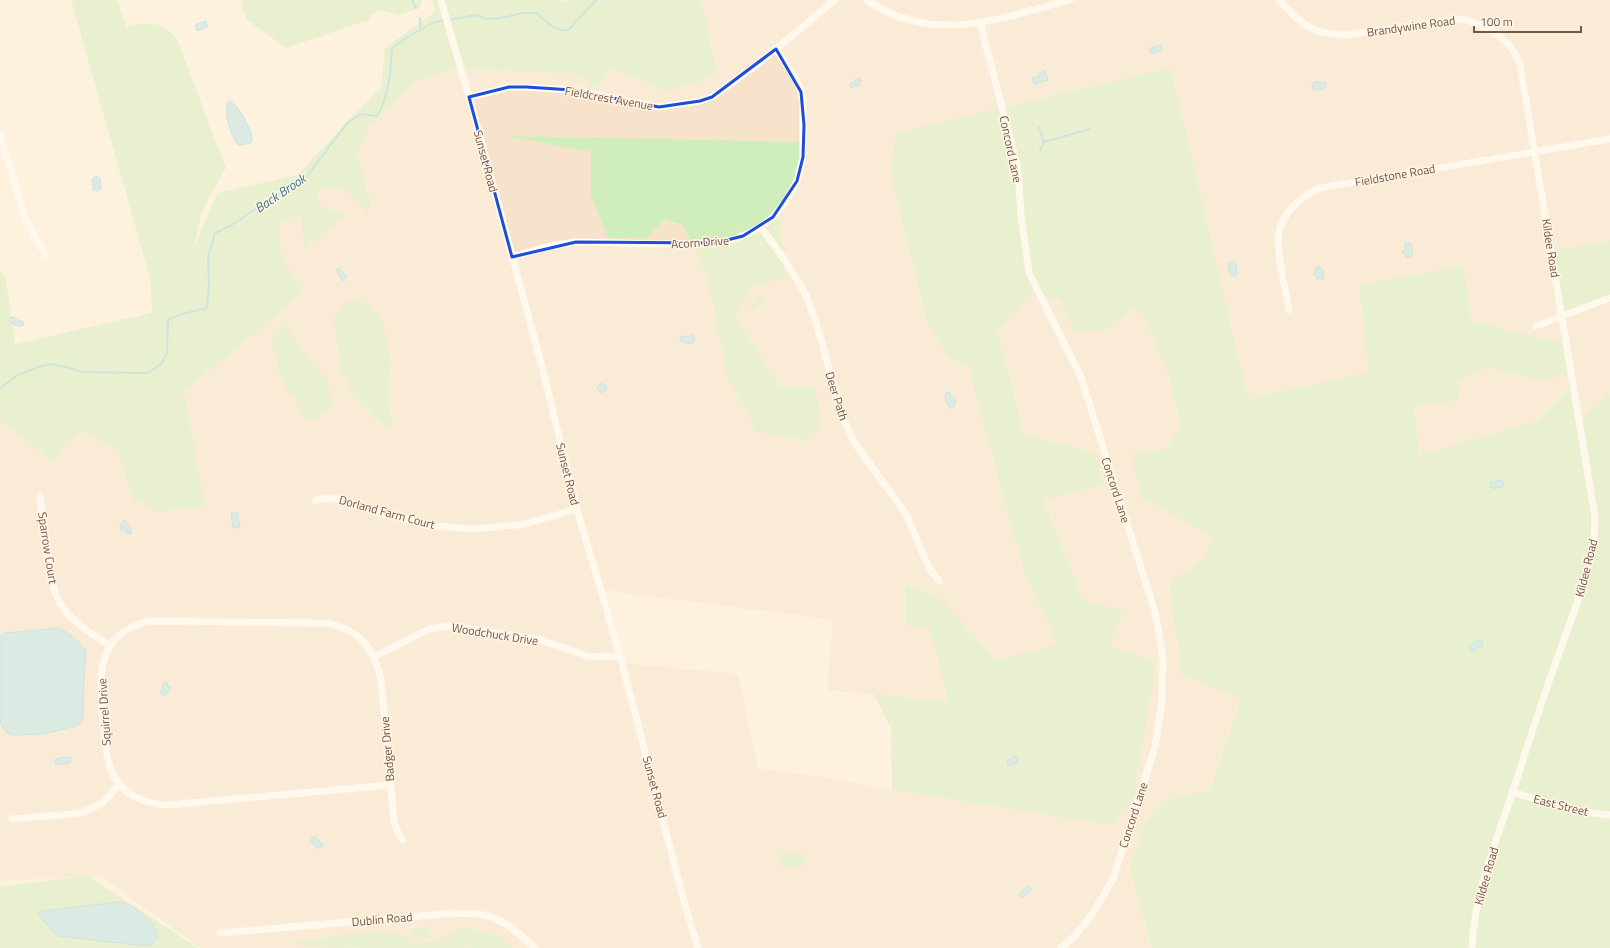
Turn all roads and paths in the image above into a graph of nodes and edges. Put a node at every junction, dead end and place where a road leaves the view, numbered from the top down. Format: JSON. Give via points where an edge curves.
{"nodes":[{"id":1,"x":441,"y":0,"type":"edge"},
{"id":2,"x":835,"y":0,"type":"edge"},
{"id":3,"x":867,"y":0,"type":"edge"},
{"id":4,"x":1070,"y":0,"type":"edge"},
{"id":5,"x":1279,"y":0,"type":"edge"},
{"id":6,"x":980,"y":23,"type":"junction"},
{"id":7,"x":776,"y":49,"type":"junction"},
{"id":8,"x":469,"y":97,"type":"junction"},
{"id":9,"x":0,"y":136,"type":"edge"},
{"id":10,"x":1610,"y":139,"type":"edge"},
{"id":11,"x":1535,"y":151,"type":"junction"},
{"id":12,"x":761,"y":227,"type":"junction"},
{"id":13,"x":44,"y":255,"type":"dead end"},
{"id":14,"x":512,"y":257,"type":"junction"},
{"id":15,"x":1610,"y":298,"type":"edge"},
{"id":16,"x":1289,"y":310,"type":"dead end"},
{"id":17,"x":1562,"y":315,"type":"junction"},
{"id":18,"x":1536,"y":326,"type":"dead end"},
{"id":19,"x":40,"y":497,"type":"dead end"},
{"id":20,"x":315,"y":500,"type":"dead end"},
{"id":21,"x":577,"y":509,"type":"junction"},
{"id":22,"x":939,"y":581,"type":"dead end"},
{"id":23,"x":111,"y":646,"type":"junction"},
{"id":24,"x":620,"y":656,"type":"junction"},
{"id":25,"x":374,"y":657,"type":"junction"},
{"id":26,"x":120,"y":784,"type":"junction"},
{"id":27,"x":391,"y":785,"type":"junction"},
{"id":28,"x":1512,"y":792,"type":"junction"},
{"id":29,"x":1610,"y":815,"type":"edge"},
{"id":30,"x":12,"y":819,"type":"dead end"},
{"id":31,"x":403,"y":840,"type":"dead end"},
{"id":32,"x":220,"y":933,"type":"dead end"},
{"id":33,"x":534,"y":948,"type":"edge"},
{"id":34,"x":698,"y":948,"type":"edge"},
{"id":35,"x":1061,"y":948,"type":"edge"},
{"id":36,"x":1472,"y":948,"type":"edge"}],
"edges":[{"from":1,"to":8,"type":"street","name":"Sunset Road"},
{"from":2,"to":7,"type":"street","name":"Fieldcrest Avenue"},
{"from":3,"to":6,"type":"street","via":[[880,9],[910,21],[936,26]]},
{"from":4,"to":6,"type":"street"},
{"from":5,"to":11,"type":"street","name":"Brandywine Road","via":[[1296,19],[1308,27],[1332,35],[1461,19],[1474,22],[1496,33],[1510,46],[1520,64]]},
{"from":6,"to":35,"type":"street","name":"Concord Lane","via":[[1018,169],[1021,215],[1030,273],[1081,377],[1155,612],[1163,657],[1162,701],[1155,747],[1113,879],[1091,916]]},
{"from":7,"to":8,"type":"street","name":"Fieldcrest Avenue","via":[[712,97],[700,101],[659,107],[572,90],[526,87]]},
{"from":7,"to":12,"type":"street","name":"Acorn Drive","via":[[797,81],[801,92],[802,157],[797,181],[786,201]]},
{"from":8,"to":14,"type":"street","name":"Sunset Road"},
{"from":9,"to":13,"type":"street","via":[[26,220]]},
{"from":10,"to":11,"type":"street","name":"Fieldstone Road"},
{"from":11,"to":16,"type":"street","name":"Fieldstone Road","via":[[1320,188],[1306,194],[1288,213],[1279,233],[1279,254]]},
{"from":11,"to":17,"type":"street","name":"Kildee Road"},
{"from":12,"to":14,"type":"street","name":"Acorn Drive","via":[[736,239],[716,243],[576,242]]},
{"from":12,"to":22,"type":"street","name":"Deer Path","via":[[805,293],[816,322],[842,416],[854,442],[906,514],[929,568]]},
{"from":14,"to":21,"type":"street","name":"Sunset Road"},
{"from":15,"to":17,"type":"street"},
{"from":17,"to":18,"type":"street"},
{"from":17,"to":28,"type":"street","name":"Kildee Road","via":[[1594,517],[1594,538],[1583,584]]},
{"from":19,"to":23,"type":"street","name":"Sparrow Court","via":[[51,580],[56,596],[62,608],[71,617]]},
{"from":20,"to":21,"type":"street","name":"Dorland Farm Court","via":[[342,500],[382,514],[434,526],[474,529],[525,524]]},
{"from":21,"to":24,"type":"street","name":"Sunset Road"},
{"from":23,"to":25,"type":"street","name":"Squirrel Drive","via":[[131,627],[149,621],[325,624],[335,625],[356,634],[370,648]]},
{"from":23,"to":26,"type":"street","name":"Squirrel Drive","via":[[102,663],[100,685],[107,754],[114,776]]},
{"from":24,"to":25,"type":"street","name":"Woodchuck Drive","via":[[590,657],[538,639],[449,626],[429,629]]},
{"from":24,"to":34,"type":"street","name":"Sunset Road"},
{"from":25,"to":27,"type":"street","name":"Badger Drive","via":[[381,680]]},
{"from":26,"to":27,"type":"street","name":"Squirrel Drive","via":[[145,802],[167,805]]},
{"from":26,"to":30,"type":"street","via":[[102,803],[82,813]]},
{"from":27,"to":31,"type":"street","name":"Badger Drive","via":[[394,821]]},
{"from":28,"to":29,"type":"street","name":"East Street","via":[[1577,811]]},
{"from":28,"to":36,"type":"street","name":"Kildee Road","via":[[1481,886],[1472,929]]},
{"from":32,"to":33,"type":"street","name":"Dublin Road","via":[[457,913],[489,916],[522,936]]}]}
